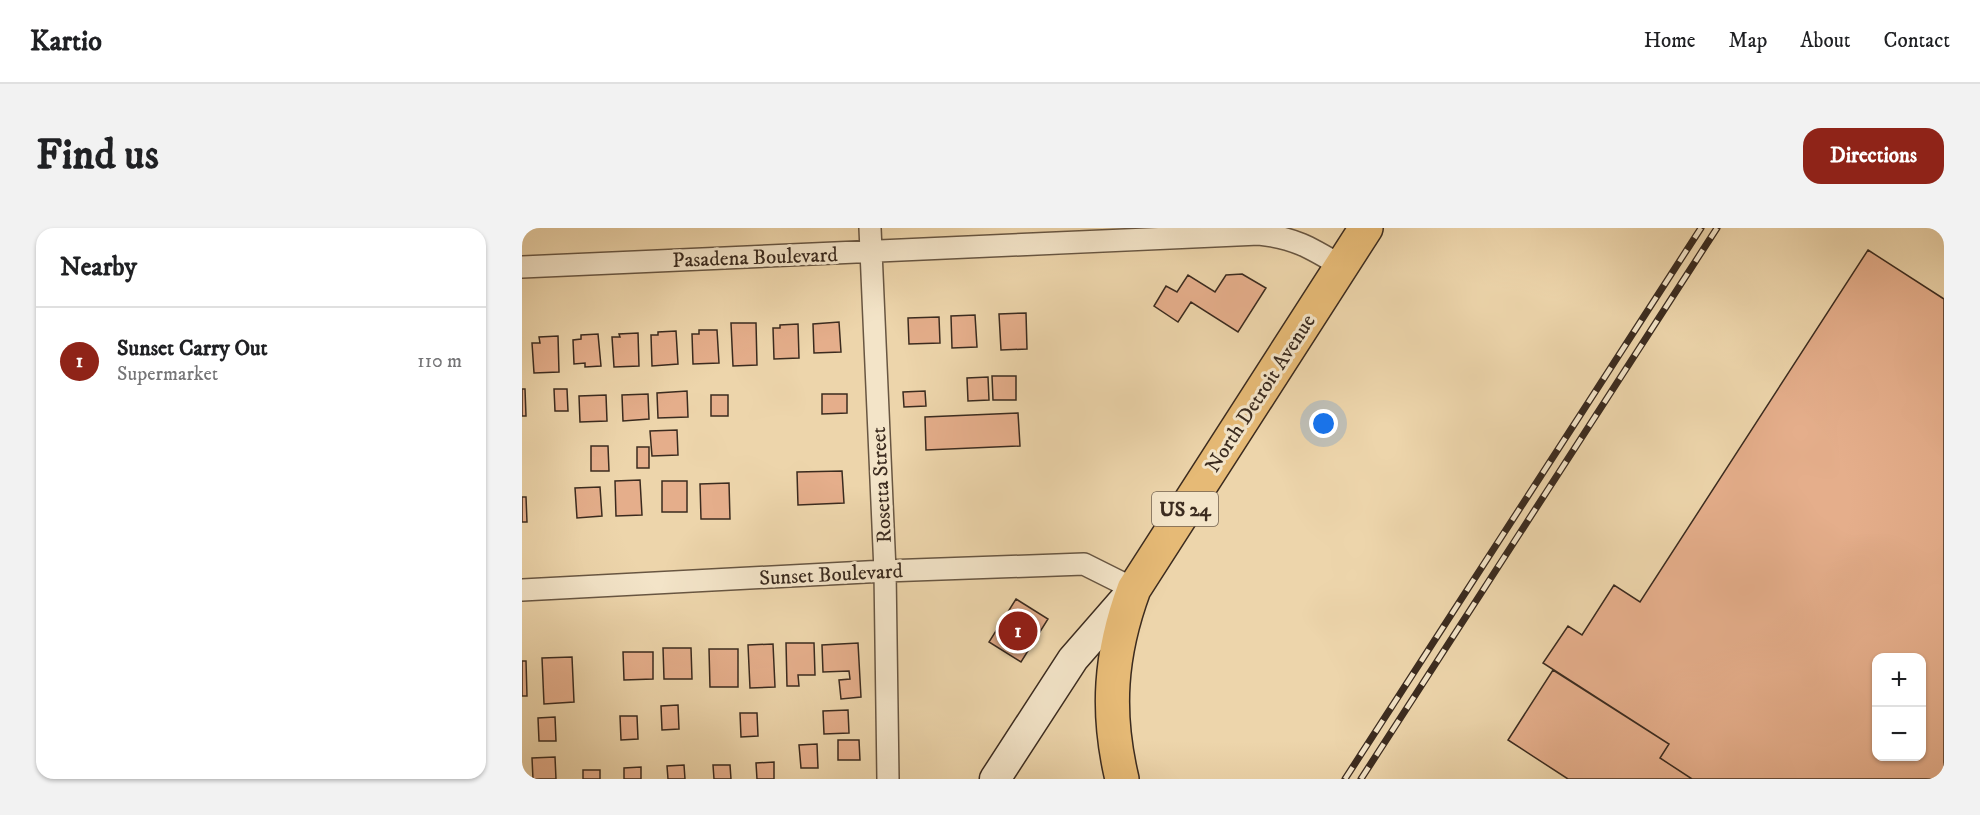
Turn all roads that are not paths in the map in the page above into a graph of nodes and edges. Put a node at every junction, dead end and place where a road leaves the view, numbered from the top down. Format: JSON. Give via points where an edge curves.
{"nodes":[{"id":1,"x":870,"y":228,"type":"edge"},
{"id":2,"x":1366,"y":228,"type":"edge"},
{"id":3,"x":871,"y":252,"type":"junction"},
{"id":4,"x":1341,"y":266,"type":"junction"},
{"id":5,"x":522,"y":267,"type":"edge"},
{"id":6,"x":885,"y":571,"type":"junction"},
{"id":7,"x":1134,"y":589,"type":"junction"},
{"id":8,"x":522,"y":590,"type":"edge"},
{"id":9,"x":888,"y":779,"type":"edge"},
{"id":10,"x":995,"y":779,"type":"edge"},
{"id":11,"x":1122,"y":779,"type":"edge"}],
"edges":[{"from":1,"to":3,"type":"street","name":"Rosetta Street"},
{"from":2,"to":4,"type":"main road","name":"North Detroit Avenue","number":"US 24"},
{"from":3,"to":4,"type":"street","name":"Pasadena Boulevard","via":[[1259,234],[1302,243]]},
{"from":3,"to":5,"type":"street","name":"Pasadena Boulevard"},
{"from":3,"to":6,"type":"street","name":"Rosetta Street"},
{"from":4,"to":7,"type":"main road","name":"North Detroit Avenue","number":"US 24"},
{"from":6,"to":7,"type":"street","name":"Sunset Boulevard","via":[[1084,564]]},
{"from":6,"to":8,"type":"street","name":"Sunset Boulevard"},
{"from":6,"to":9,"type":"street","name":"Rosetta Street"},
{"from":7,"to":10,"type":"street","name":"North Detroit Avenue","via":[[1073,659]]},
{"from":7,"to":11,"type":"main road","name":"North Detroit Avenue","number":"US 24","via":[[1122,623],[1112,703]]}]}
